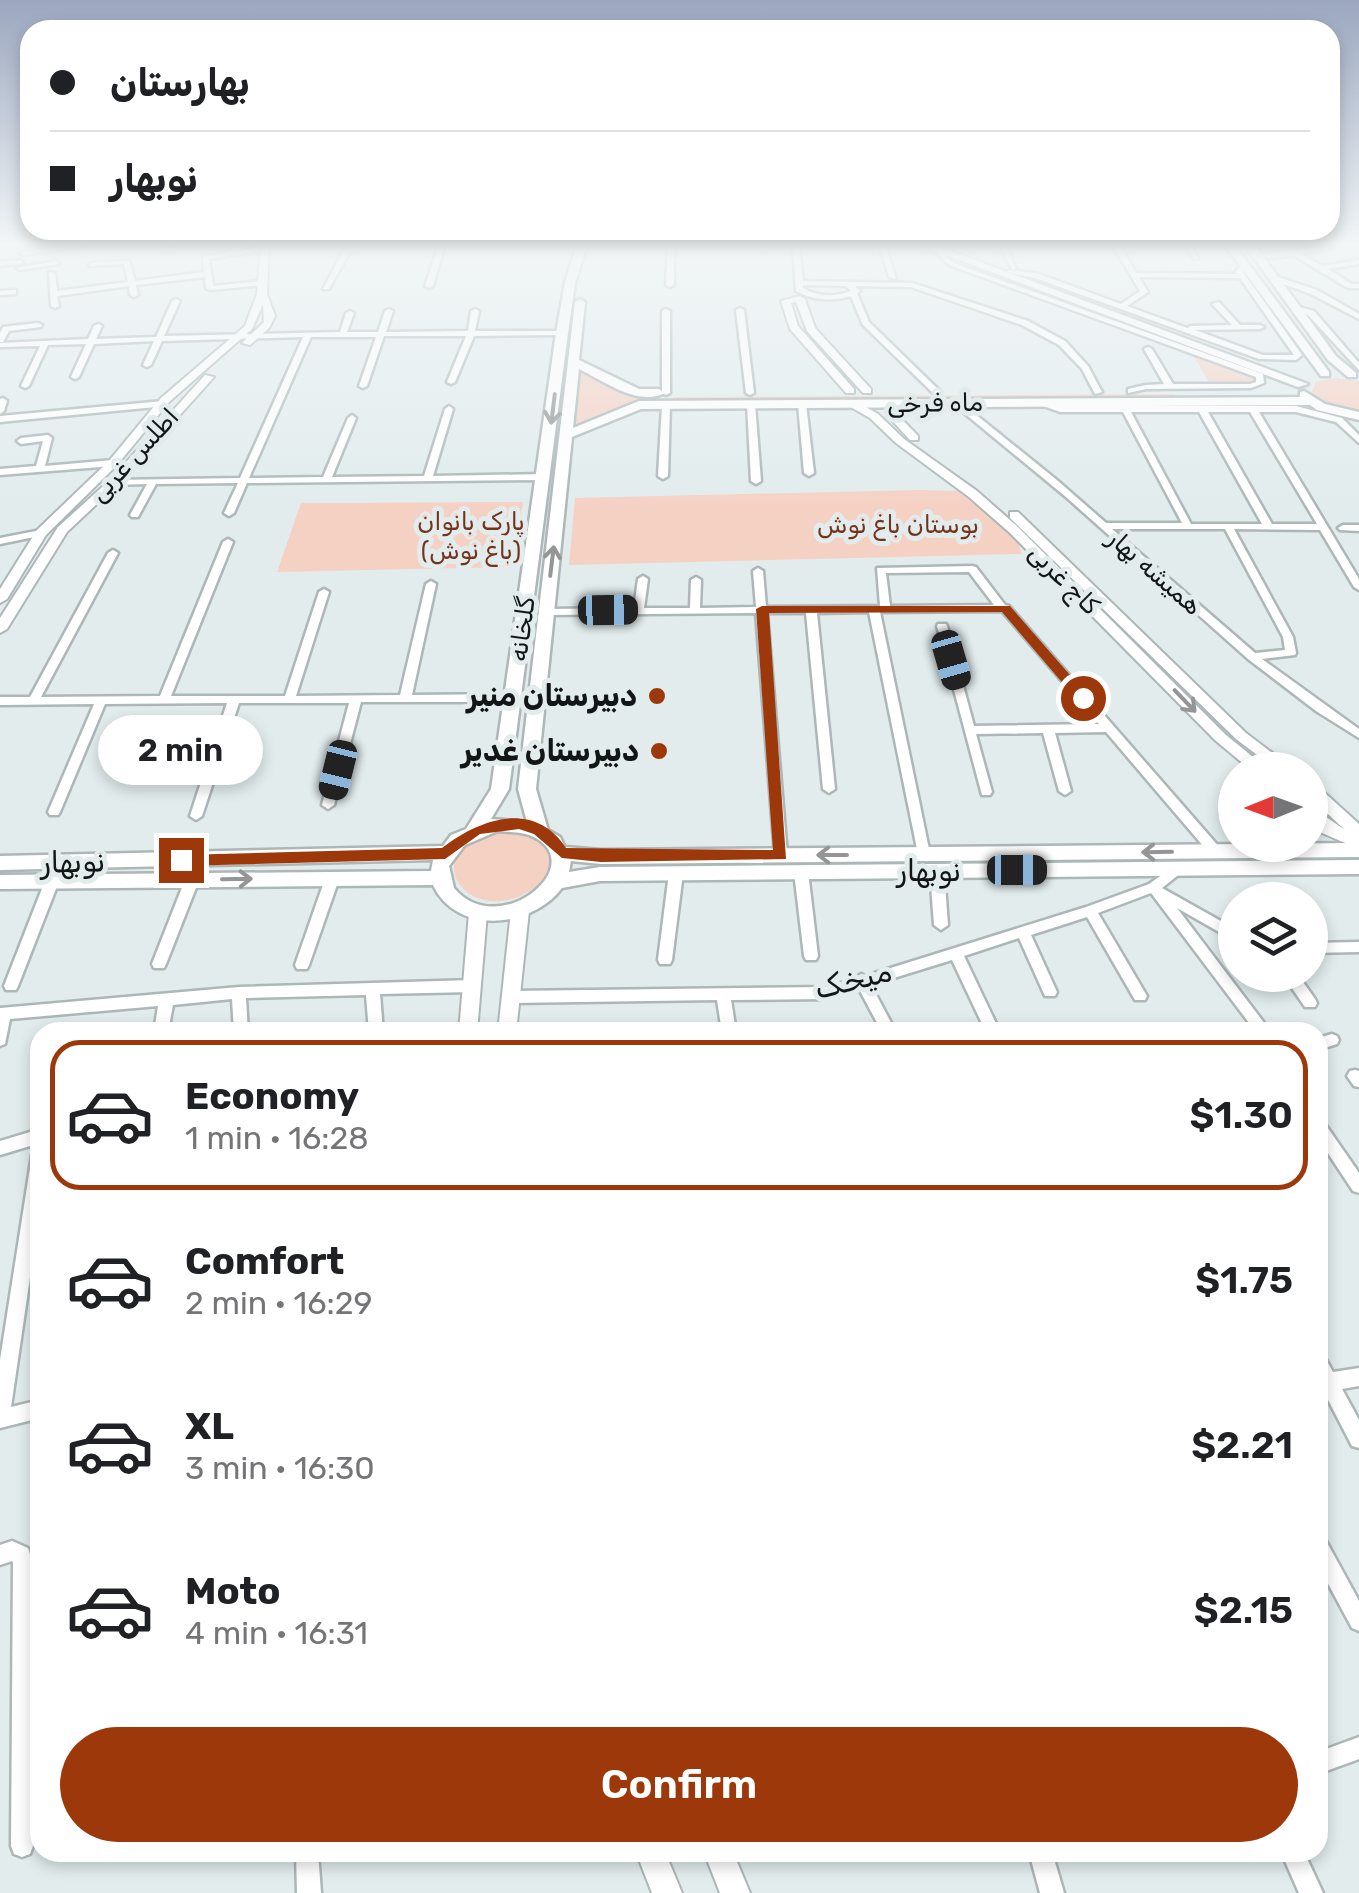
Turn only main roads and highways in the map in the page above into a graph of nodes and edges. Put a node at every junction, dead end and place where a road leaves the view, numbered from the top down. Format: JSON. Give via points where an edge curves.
{"nodes":[{"id":1,"x":562,"y":332,"type":"edge"},
{"id":2,"x":577,"y":332,"type":"edge"},
{"id":3,"x":1175,"y":332,"type":"edge"},
{"id":4,"x":1179,"y":332,"type":"edge"},
{"id":5,"x":1292,"y":332,"type":"edge"},
{"id":6,"x":1313,"y":332,"type":"edge"},
{"id":7,"x":1313,"y":358,"type":"junction"},
{"id":8,"x":574,"y":362,"type":"junction"},
{"id":9,"x":1267,"y":365,"type":"junction"},
{"id":10,"x":1325,"y":374,"type":"junction"},
{"id":11,"x":1357,"y":374,"type":"edge"},
{"id":12,"x":1304,"y":383,"type":"junction"},
{"id":13,"x":1252,"y":390,"type":"junction"},
{"id":14,"x":1176,"y":393,"type":"junction"},
{"id":15,"x":852,"y":398,"type":"junction"},
{"id":16,"x":666,"y":399,"type":"junction"},
{"id":17,"x":750,"y":399,"type":"junction"},
{"id":18,"x":1311,"y":401,"type":"junction"},
{"id":19,"x":1333,"y":412,"type":"junction"},
{"id":20,"x":1359,"y":416,"type":"edge"},
{"id":21,"x":1359,"y":427,"type":"edge"},
{"id":22,"x":566,"y":436,"type":"junction"},
{"id":23,"x":474,"y":830,"type":"junction"},
{"id":24,"x":539,"y":830,"type":"junction"},
{"id":25,"x":1358,"y":844,"type":"edge"},
{"id":26,"x":445,"y":853,"type":"junction"},
{"id":27,"x":562,"y":853,"type":"junction"},
{"id":28,"x":0,"y":863,"type":"edge"},
{"id":29,"x":1359,"y":867,"type":"edge"},
{"id":30,"x":440,"y":878,"type":"junction"},
{"id":31,"x":560,"y":881,"type":"junction"},
{"id":32,"x":0,"y":882,"type":"edge"}],
"edges":[{"from":1,"to":23,"type":"main road","name":"گلخانه","one_way":true,"via":[[500,789]]},
{"from":2,"to":8,"type":"main road","name":"گلخانه"},
{"from":3,"to":9,"type":"main road"},
{"from":4,"to":9,"type":"main road"},
{"from":5,"to":7,"type":"main road"},
{"from":6,"to":11,"type":"main road","via":[[1332,358]]},
{"from":7,"to":9,"type":"main road"},
{"from":7,"to":10,"type":"main road"},
{"from":8,"to":16,"type":"main road","name":"ماه فرخی","via":[[636,393]]},
{"from":8,"to":22,"type":"main road","name":"گلخانه"},
{"from":9,"to":12,"type":"main road"},
{"from":9,"to":13,"type":"main road","via":[[1273,382]]},
{"from":10,"to":11,"type":"main road","name":"ماه فرخی"},
{"from":10,"to":12,"type":"main road","name":"ماه فرخی"},
{"from":12,"to":13,"type":"main road","name":"ماه فرخی"},
{"from":12,"to":18,"type":"main road"},
{"from":13,"to":14,"type":"main road","name":"ماه فرخی"},
{"from":14,"to":15,"type":"main road","name":"ماه فرخی","via":[[1041,402]]},
{"from":14,"to":15,"type":"main road","name":"ماه فرخی","via":[[866,391]]},
{"from":14,"to":18,"type":"main road","name":"ماه فرخی"},
{"from":15,"to":17,"type":"main road","name":"ماه فرخی"},
{"from":15,"to":17,"type":"main road","name":"ماه فرخی","via":[[802,404]]},
{"from":16,"to":17,"type":"main road","name":"ماه فرخی"},
{"from":16,"to":22,"type":"main road","name":"ماه فرخی"},
{"from":18,"to":19,"type":"main road"},
{"from":19,"to":20,"type":"main road"},
{"from":19,"to":21,"type":"main road"},
{"from":24,"to":22,"type":"main road","name":"گلخانه","one_way":true,"via":[[527,789]]},
{"from":23,"to":24,"type":"main road","via":[[519,824]]},
{"from":23,"to":26,"type":"main road"},
{"from":24,"to":27,"type":"main road"},
{"from":25,"to":27,"type":"main road","name":"نوبهار","one_way":true,"via":[[1215,851]]},
{"from":26,"to":28,"type":"main road","name":"نوبهار"},
{"from":26,"to":30,"type":"main road"},
{"from":27,"to":31,"type":"main road"},
{"from":29,"to":31,"type":"main road","name":"نوبهار","via":[[600,874]]},
{"from":30,"to":31,"type":"main road","via":[[459,905],[478,913],[520,911]]},
{"from":32,"to":30,"type":"main road","name":"نوبهار","one_way":true}]}
